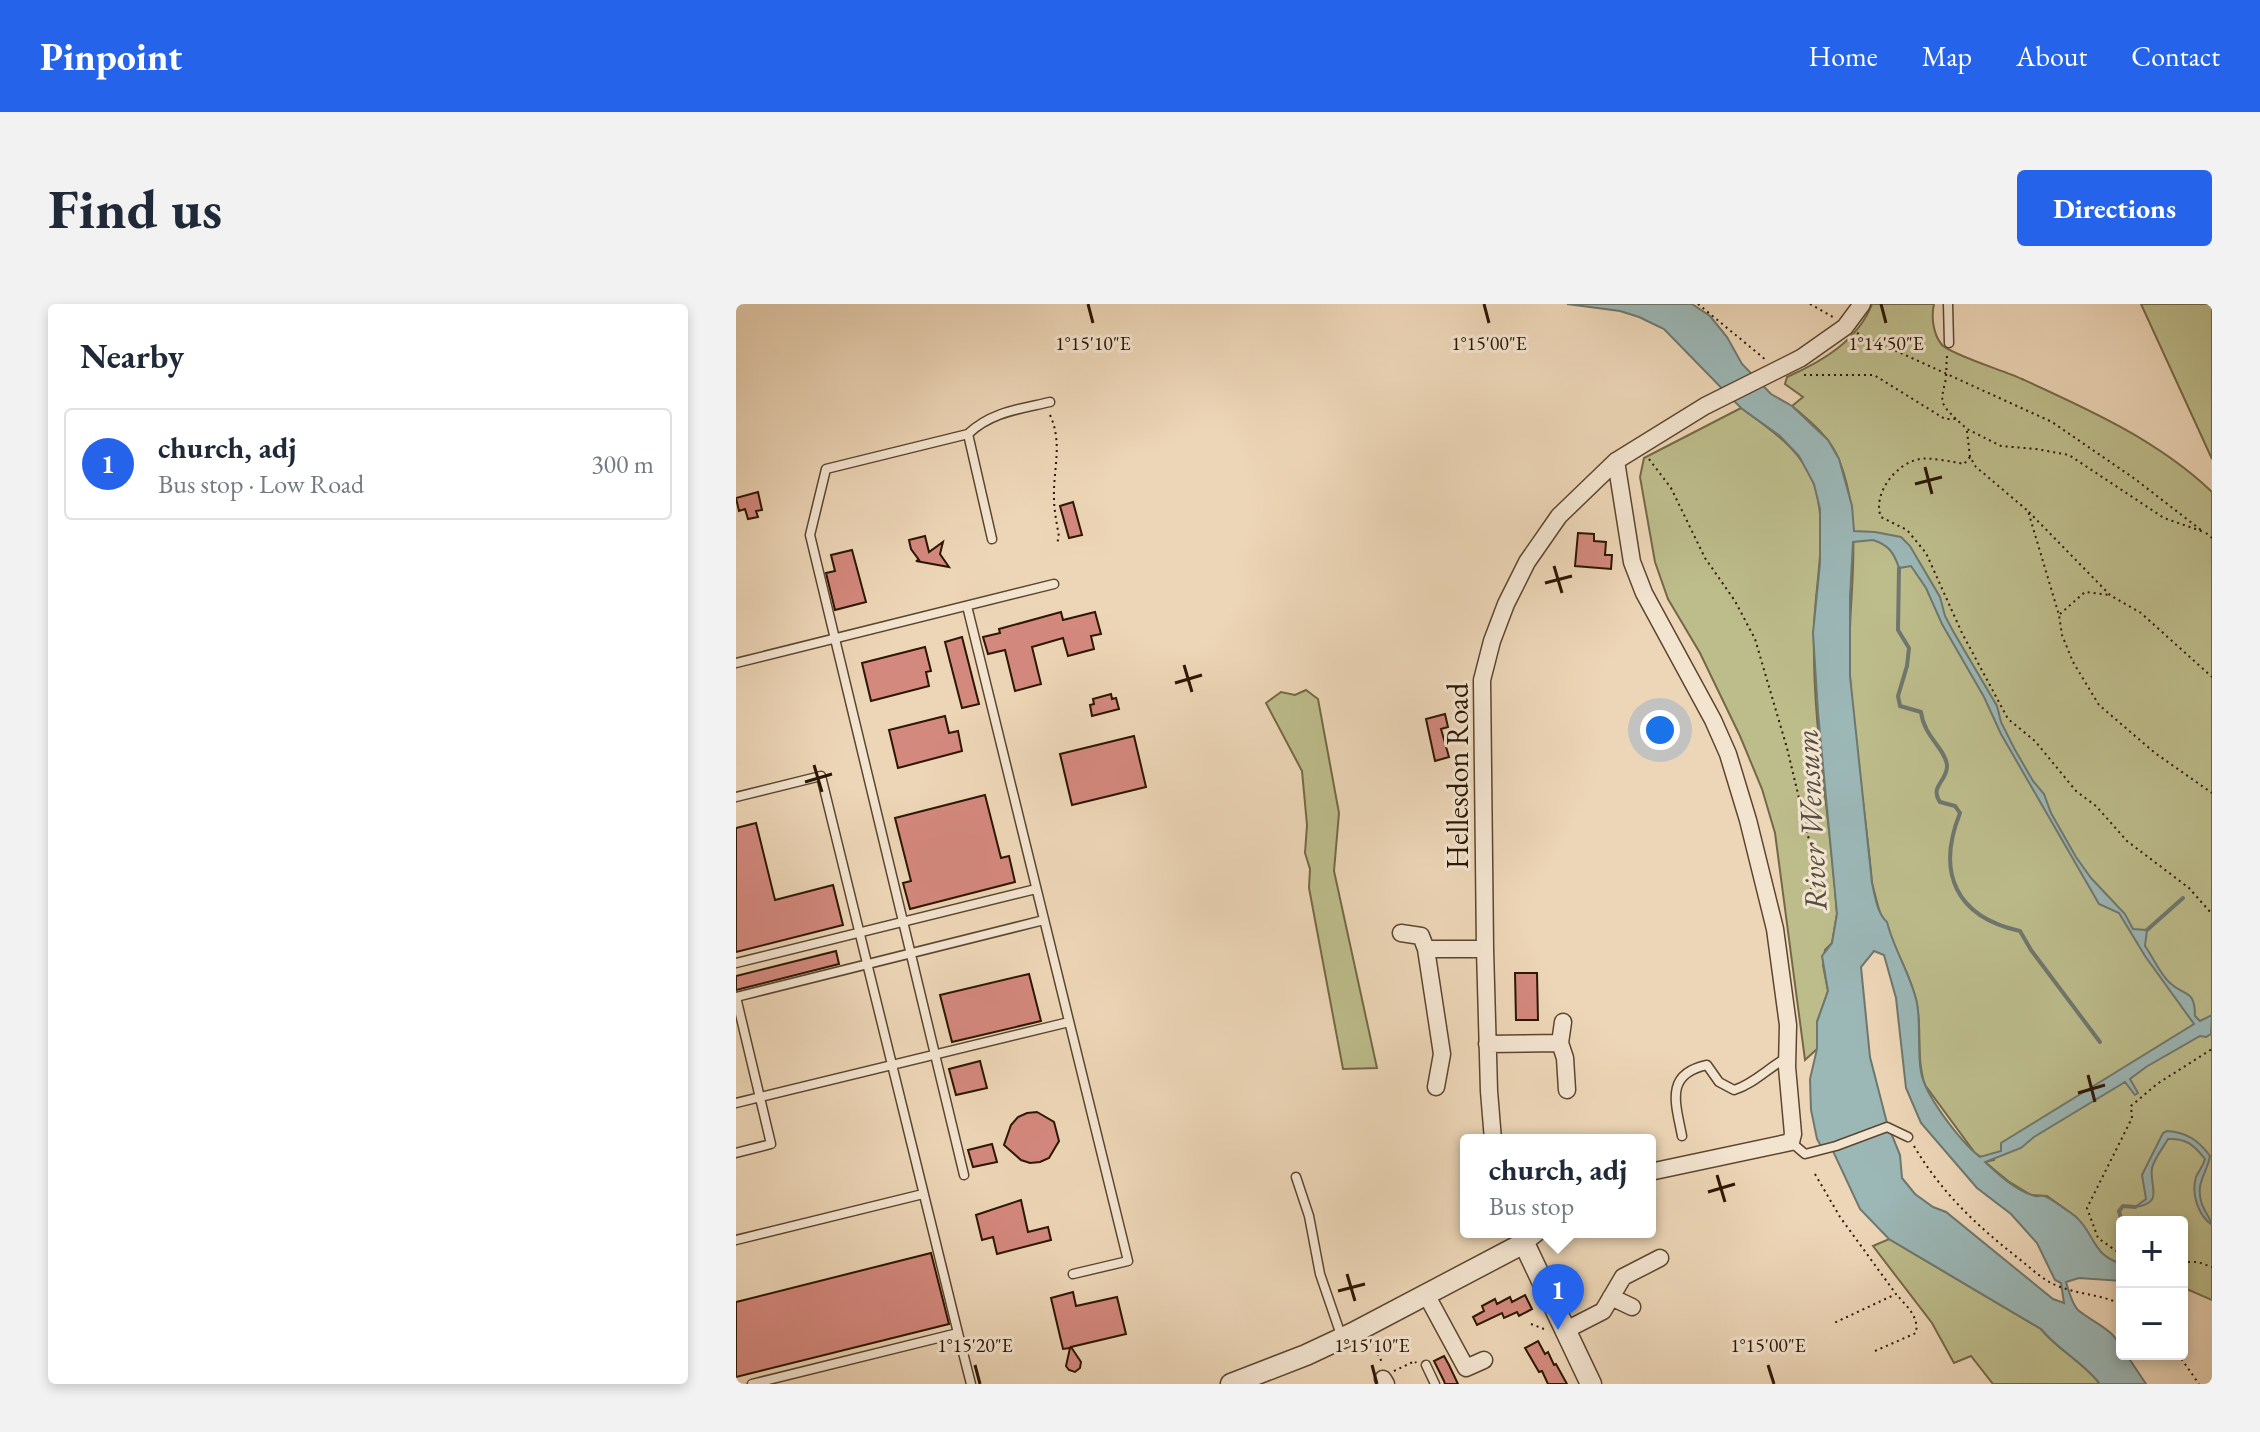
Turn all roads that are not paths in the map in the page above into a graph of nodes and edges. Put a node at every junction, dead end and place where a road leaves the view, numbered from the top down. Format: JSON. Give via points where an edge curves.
{"nodes":[{"id":1,"x":1862,"y":304,"type":"edge"},
{"id":2,"x":1948,"y":304,"type":"edge"},
{"id":3,"x":1949,"y":343,"type":"road end"},
{"id":4,"x":1047,"y":403,"type":"road end"},
{"id":5,"x":968,"y":434,"type":"junction"},
{"id":6,"x":1622,"y":457,"type":"junction"},
{"id":7,"x":992,"y":539,"type":"dead end"},
{"id":8,"x":1054,"y":584,"type":"dead end"},
{"id":9,"x":967,"y":606,"type":"junction"},
{"id":10,"x":835,"y":638,"type":"junction"},
{"id":11,"x":736,"y":663,"type":"edge"},
{"id":12,"x":736,"y":797,"type":"edge"},
{"id":13,"x":1036,"y":889,"type":"junction"},
{"id":14,"x":1044,"y":920,"type":"junction"},
{"id":15,"x":903,"y":922,"type":"junction"},
{"id":16,"x":859,"y":933,"type":"junction"},
{"id":17,"x":1401,"y":933,"type":"dead end"},
{"id":18,"x":1425,"y":935,"type":"junction"},
{"id":19,"x":1485,"y":949,"type":"junction"},
{"id":20,"x":911,"y":953,"type":"junction"},
{"id":21,"x":736,"y":963,"type":"edge"},
{"id":22,"x":867,"y":964,"type":"junction"},
{"id":23,"x":736,"y":997,"type":"edge"},
{"id":24,"x":1069,"y":1022,"type":"junction"},
{"id":25,"x":1563,"y":1022,"type":"dead end"},
{"id":26,"x":1560,"y":1043,"type":"junction"},
{"id":27,"x":1487,"y":1044,"type":"junction"},
{"id":28,"x":935,"y":1055,"type":"junction"},
{"id":29,"x":1788,"y":1056,"type":"junction"},
{"id":30,"x":892,"y":1065,"type":"junction"},
{"id":31,"x":1444,"y":1075,"type":"dead end"},
{"id":32,"x":1567,"y":1090,"type":"dead end"},
{"id":33,"x":760,"y":1098,"type":"junction"},
{"id":34,"x":736,"y":1103,"type":"edge"},
{"id":35,"x":1493,"y":1134,"type":"edge"},
{"id":36,"x":1682,"y":1136,"type":"dead end"},
{"id":37,"x":1908,"y":1137,"type":"road end"},
{"id":38,"x":1791,"y":1142,"type":"junction"},
{"id":39,"x":736,"y":1153,"type":"edge"},
{"id":40,"x":1656,"y":1171,"type":"edge"},
{"id":41,"x":964,"y":1175,"type":"dead end"},
{"id":42,"x":1296,"y":1177,"type":"dead end"},
{"id":43,"x":923,"y":1194,"type":"junction"},
{"id":44,"x":1524,"y":1238,"type":"edge"},
{"id":45,"x":1528,"y":1238,"type":"edge"},
{"id":46,"x":736,"y":1240,"type":"edge"},
{"id":47,"x":1660,"y":1258,"type":"dead end"},
{"id":48,"x":1073,"y":1274,"type":"dead end"},
{"id":49,"x":1427,"y":1296,"type":"junction"},
{"id":50,"x":1611,"y":1297,"type":"junction"},
{"id":51,"x":1632,"y":1307,"type":"dead end"},
{"id":52,"x":1564,"y":1331,"type":"junction"},
{"id":53,"x":958,"y":1333,"type":"junction"},
{"id":54,"x":1342,"y":1338,"type":"junction"},
{"id":55,"x":1484,"y":1360,"type":"dead end"},
{"id":56,"x":1422,"y":1368,"type":"road end"},
{"id":57,"x":752,"y":1384,"type":"edge"},
{"id":58,"x":971,"y":1384,"type":"edge"},
{"id":59,"x":1233,"y":1384,"type":"edge"},
{"id":60,"x":1435,"y":1384,"type":"edge"},
{"id":61,"x":1591,"y":1384,"type":"edge"}],
"edges":[{"from":1,"to":6,"type":"street","name":"Hellesdon Road","via":[[1801,358],[1722,397]]},
{"from":2,"to":3,"type":"lane"},
{"from":4,"to":5,"type":"lane","via":[[999,414]]},
{"from":5,"to":7,"type":"lane"},
{"from":5,"to":10,"type":"lane","via":[[826,469],[810,535]]},
{"from":6,"to":19,"type":"street","name":"Hellesdon Road","via":[[1559,516],[1527,562],[1492,641],[1482,680]]},
{"from":6,"to":29,"type":"street","via":[[1632,562],[1713,720],[1748,820],[1775,929]]},
{"from":8,"to":9,"type":"lane"},
{"from":9,"to":10,"type":"lane"},
{"from":9,"to":13,"type":"lane"},
{"from":10,"to":11,"type":"lane"},
{"from":10,"to":15,"type":"lane"},
{"from":12,"to":16,"type":"lane","via":[[821,776]]},
{"from":13,"to":14,"type":"lane"},
{"from":13,"to":15,"type":"lane"},
{"from":14,"to":20,"type":"lane"},
{"from":14,"to":24,"type":"lane"},
{"from":15,"to":16,"type":"lane"},
{"from":15,"to":20,"type":"lane"},
{"from":16,"to":21,"type":"lane"},
{"from":16,"to":22,"type":"lane"},
{"from":17,"to":18,"type":"street"},
{"from":18,"to":19,"type":"street"},
{"from":18,"to":31,"type":"street"},
{"from":19,"to":27,"type":"street","name":"Hellesdon Road"},
{"from":20,"to":22,"type":"lane"},
{"from":20,"to":28,"type":"lane"},
{"from":22,"to":23,"type":"lane"},
{"from":22,"to":30,"type":"lane"},
{"from":23,"to":33,"type":"lane"},
{"from":24,"to":28,"type":"lane"},
{"from":24,"to":48,"type":"lane","via":[[1128,1261]]},
{"from":25,"to":26,"type":"street"},
{"from":26,"to":27,"type":"street"},
{"from":26,"to":32,"type":"street"},
{"from":27,"to":35,"type":"street","name":"Hellesdon Road"},
{"from":28,"to":30,"type":"lane"},
{"from":28,"to":41,"type":"lane"},
{"from":29,"to":36,"type":"lane","via":[[1734,1090],[1719,1082],[1707,1065],[1686,1075],[1675,1091]]},
{"from":29,"to":38,"type":"street"},
{"from":30,"to":33,"type":"lane"},
{"from":30,"to":43,"type":"lane"},
{"from":33,"to":34,"type":"lane"},
{"from":33,"to":39,"type":"lane","via":[[771,1144]]},
{"from":37,"to":38,"type":"lane","via":[[1887,1127],[1805,1154]]},
{"from":38,"to":40,"type":"street"},
{"from":42,"to":54,"type":"lane"},
{"from":43,"to":46,"type":"lane"},
{"from":43,"to":53,"type":"lane"},
{"from":44,"to":49,"type":"street"},
{"from":45,"to":52,"type":"street"},
{"from":47,"to":50,"type":"street","via":[[1623,1277]]},
{"from":49,"to":54,"type":"street"},
{"from":49,"to":55,"type":"street","via":[[1466,1368]]},
{"from":50,"to":51,"type":"street"},
{"from":50,"to":52,"type":"street","via":[[1603,1311]]},
{"from":52,"to":61,"type":"street"},
{"from":53,"to":57,"type":"lane"},
{"from":53,"to":58,"type":"lane"},
{"from":54,"to":59,"type":"street"},
{"from":56,"to":60,"type":"lane"}]}
